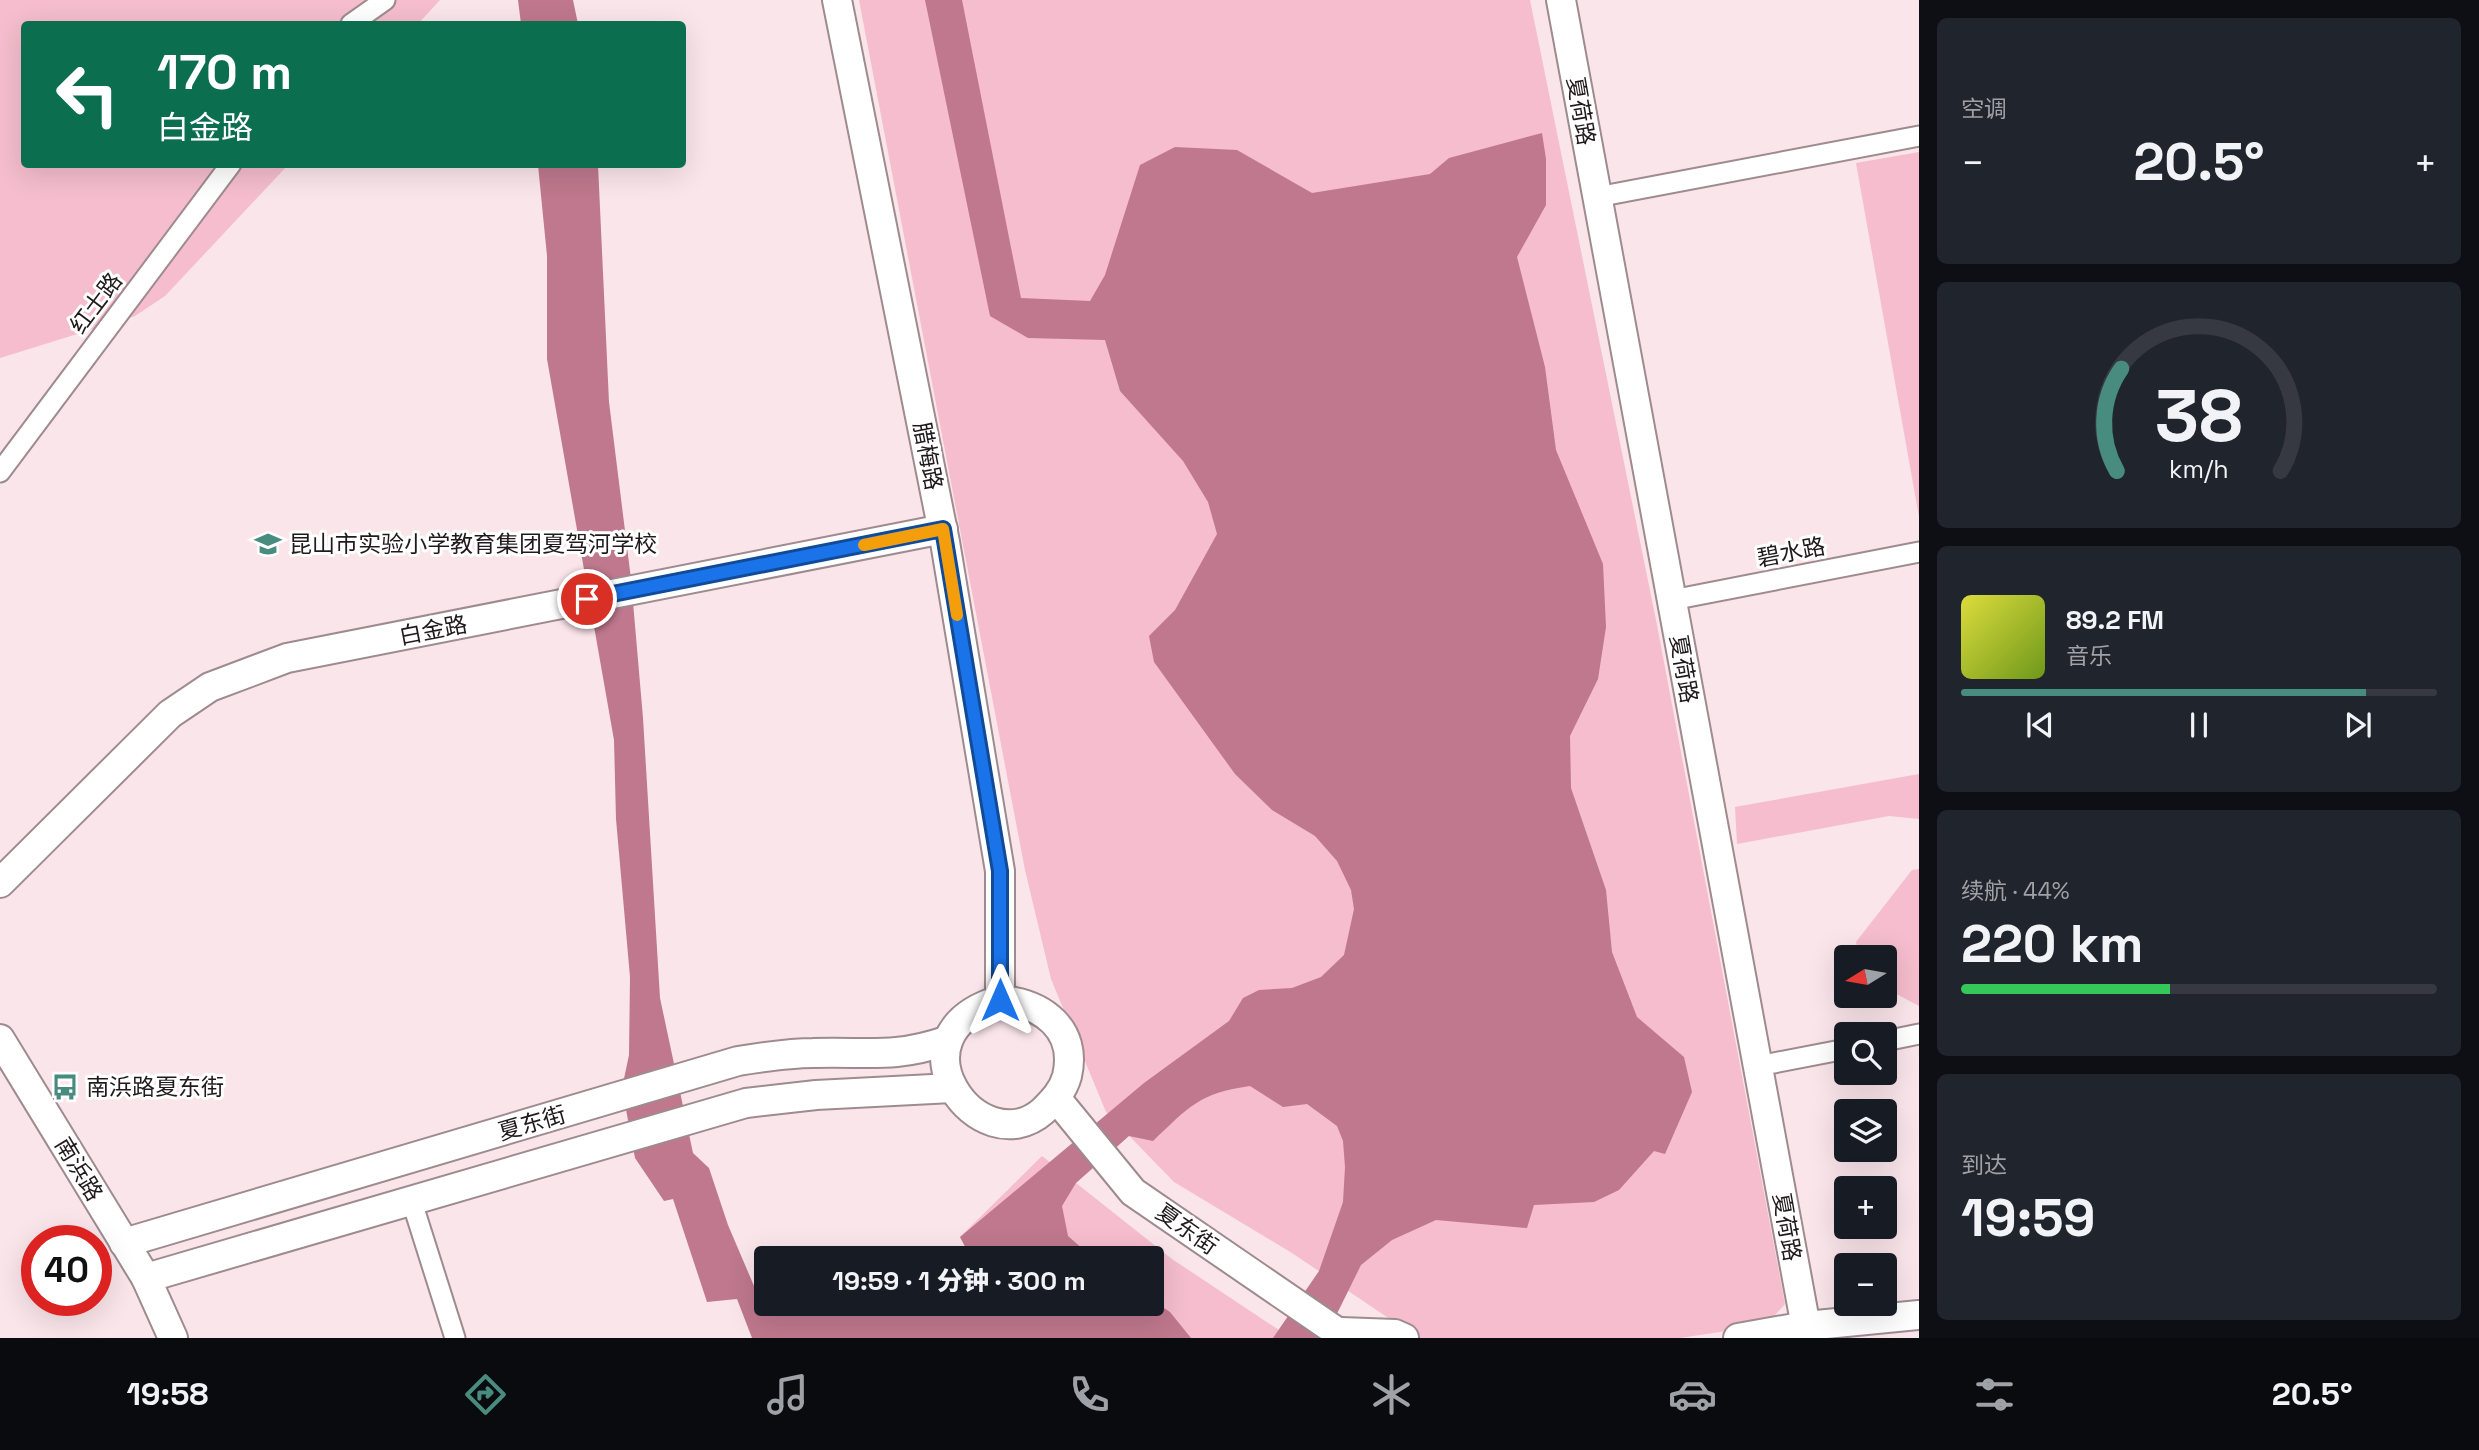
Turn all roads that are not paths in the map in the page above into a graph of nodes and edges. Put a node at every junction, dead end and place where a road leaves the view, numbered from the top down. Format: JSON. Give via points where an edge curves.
{"nodes":[{"id":1,"x":385,"y":0,"type":"edge"},
{"id":2,"x":837,"y":0,"type":"edge"},
{"id":3,"x":1561,"y":0,"type":"edge"},
{"id":4,"x":355,"y":21,"type":"edge"},
{"id":5,"x":1919,"y":136,"type":"edge"},
{"id":6,"x":228,"y":168,"type":"edge"},
{"id":7,"x":1597,"y":197,"type":"junction"},
{"id":8,"x":0,"y":472,"type":"edge"},
{"id":9,"x":943,"y":529,"type":"junction"},
{"id":10,"x":1919,"y":552,"type":"edge"},
{"id":11,"x":1672,"y":600,"type":"junction"},
{"id":12,"x":0,"y":883,"type":"edge"},
{"id":13,"x":1000,"y":1000,"type":"junction"},
{"id":14,"x":1919,"y":1034,"type":"edge"},
{"id":15,"x":0,"y":1039,"type":"edge"},
{"id":16,"x":1897,"y":1039,"type":"edge"},
{"id":17,"x":946,"y":1041,"type":"junction"},
{"id":18,"x":1834,"y":1051,"type":"edge"},
{"id":19,"x":1758,"y":1066,"type":"junction"},
{"id":20,"x":952,"y":1088,"type":"junction"},
{"id":21,"x":1056,"y":1098,"type":"junction"},
{"id":22,"x":412,"y":1202,"type":"junction"},
{"id":23,"x":124,"y":1243,"type":"junction"},
{"id":24,"x":146,"y":1278,"type":"junction"},
{"id":25,"x":1919,"y":1315,"type":"edge"},
{"id":26,"x":1807,"y":1332,"type":"edge"},
{"id":27,"x":1344,"y":1335,"type":"edge"},
{"id":28,"x":173,"y":1338,"type":"edge"},
{"id":29,"x":455,"y":1338,"type":"edge"},
{"id":30,"x":1404,"y":1338,"type":"edge"},
{"id":31,"x":1738,"y":1338,"type":"edge"}],
"edges":[{"from":1,"to":4,"type":"street"},
{"from":2,"to":9,"type":"street","name":"腊梅路"},
{"from":3,"to":7,"type":"street","name":"夏荷路"},
{"from":5,"to":7,"type":"street"},
{"from":6,"to":8,"type":"street","name":"红士路"},
{"from":7,"to":11,"type":"street","name":"夏荷路"},
{"from":9,"to":12,"type":"street","name":"白金路","via":[[287,658],[223,682],[170,714]]},
{"from":9,"to":13,"type":"street","name":"腊梅路","via":[[1000,871]]},
{"from":10,"to":11,"type":"street","name":"碧水路"},
{"from":11,"to":19,"type":"street","name":"夏荷路"},
{"from":13,"to":17,"type":"street","via":[[978,1006]]},
{"from":13,"to":21,"type":"street","via":[[1024,1002],[1045,1012],[1061,1030],[1068,1053],[1067,1077]]},
{"from":14,"to":16,"type":"street"},
{"from":15,"to":23,"type":"street","name":"南浜路"},
{"from":17,"to":20,"type":"street","via":[[945,1065]]},
{"from":17,"to":23,"type":"street","name":"夏东街","via":[[885,1055],[846,1052],[738,1061]]},
{"from":18,"to":19,"type":"street"},
{"from":19,"to":26,"type":"street","name":"夏荷路"},
{"from":20,"to":21,"type":"street","via":[[967,1108],[1002,1122],[1038,1115]]},
{"from":20,"to":22,"type":"street","name":"夏东街","via":[[746,1103]]},
{"from":21,"to":27,"type":"street","name":"夏东街","via":[[1133,1192]]},
{"from":22,"to":24,"type":"street","name":"夏东街"},
{"from":22,"to":29,"type":"street"},
{"from":23,"to":24,"type":"street","name":"南浜路"},
{"from":24,"to":28,"type":"street","name":"南浜路"},
{"from":25,"to":26,"type":"street"},
{"from":26,"to":31,"type":"street"},
{"from":27,"to":30,"type":"street","name":"夏东街","via":[[1395,1334]]}]}
